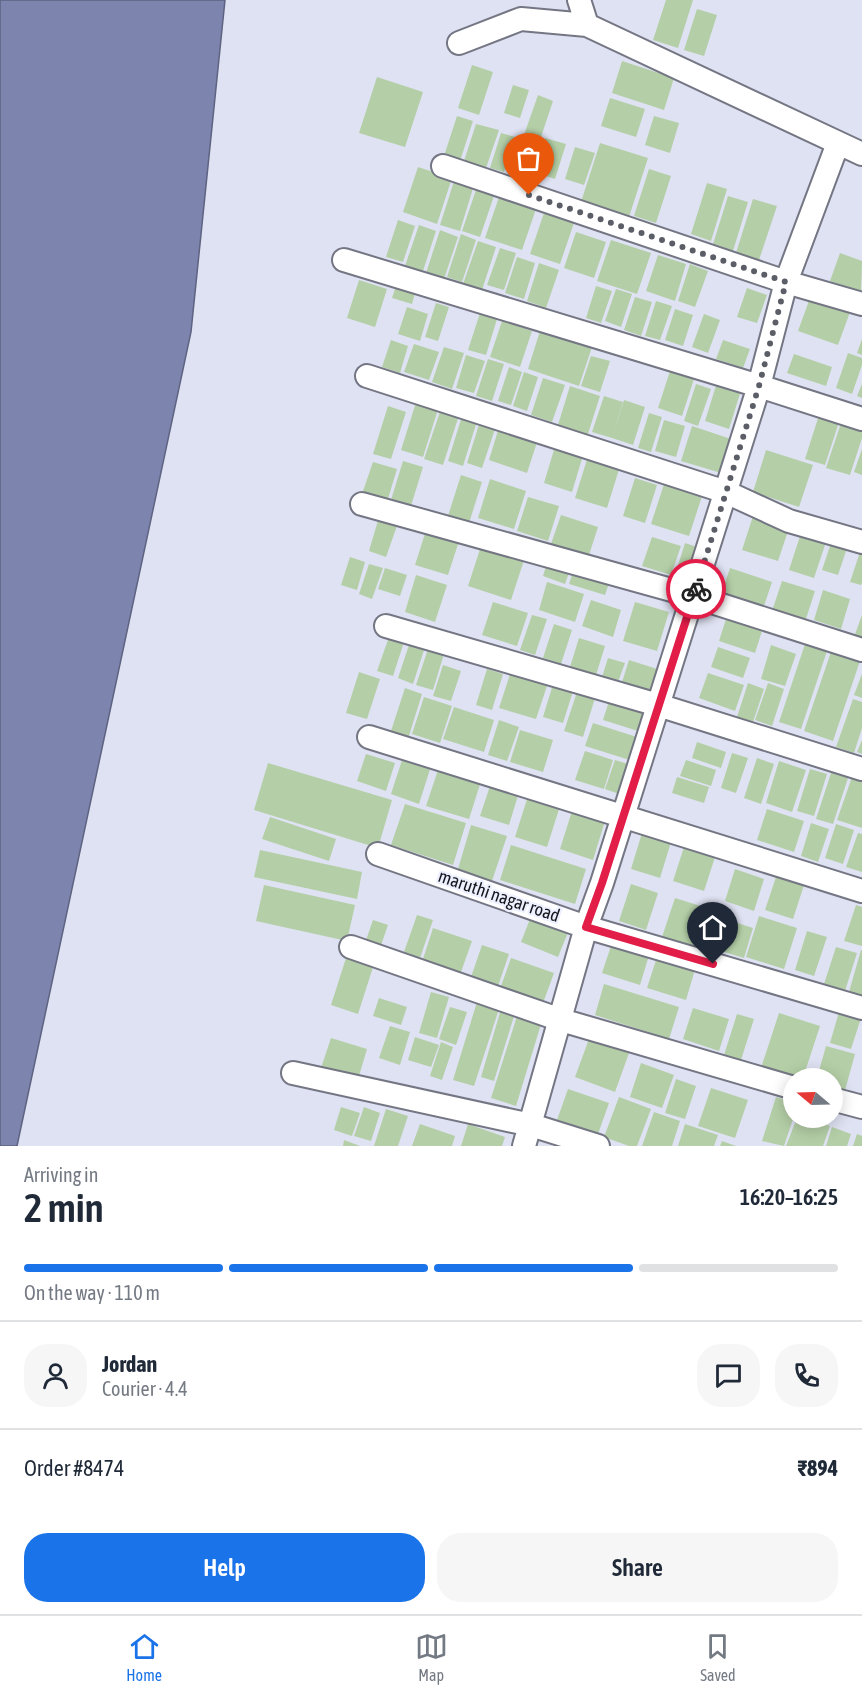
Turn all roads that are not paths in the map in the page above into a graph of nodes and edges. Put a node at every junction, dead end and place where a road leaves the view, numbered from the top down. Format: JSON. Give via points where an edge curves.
{"nodes":[{"id":1,"x":579,"y":0,"type":"edge"},
{"id":2,"x":587,"y":25,"type":"junction"},
{"id":3,"x":459,"y":43,"type":"dead end"},
{"id":4,"x":838,"y":143,"type":"junction"},
{"id":5,"x":862,"y":154,"type":"edge"},
{"id":6,"x":443,"y":166,"type":"dead end"},
{"id":7,"x":344,"y":260,"type":"dead end"},
{"id":8,"x":786,"y":282,"type":"junction"},
{"id":9,"x":862,"y":304,"type":"edge"},
{"id":10,"x":367,"y":376,"type":"dead end"},
{"id":11,"x":759,"y":386,"type":"junction"},
{"id":12,"x":862,"y":419,"type":"edge"},
{"id":13,"x":726,"y":492,"type":"junction"},
{"id":14,"x":362,"y":504,"type":"dead end"},
{"id":15,"x":862,"y":542,"type":"edge"},
{"id":16,"x":693,"y":596,"type":"junction"},
{"id":17,"x":386,"y":626,"type":"dead end"},
{"id":18,"x":862,"y":650,"type":"edge"},
{"id":19,"x":658,"y":705,"type":"junction"},
{"id":20,"x":369,"y":737,"type":"dead end"},
{"id":21,"x":862,"y":769,"type":"edge"},
{"id":22,"x":623,"y":815,"type":"junction"},
{"id":23,"x":378,"y":854,"type":"dead end"},
{"id":24,"x":862,"y":891,"type":"edge"},
{"id":25,"x":586,"y":927,"type":"junction"},
{"id":26,"x":351,"y":947,"type":"dead end"},
{"id":27,"x":862,"y":1008,"type":"edge"},
{"id":28,"x":561,"y":1020,"type":"junction"},
{"id":29,"x":293,"y":1073,"type":"dead end"},
{"id":30,"x":783,"y":1085,"type":"edge"},
{"id":31,"x":843,"y":1102,"type":"edge"},
{"id":32,"x":862,"y":1107,"type":"edge"},
{"id":33,"x":527,"y":1136,"type":"edge"},
{"id":34,"x":598,"y":1146,"type":"edge"}],
"edges":[{"from":1,"to":2,"type":"street"},
{"from":2,"to":3,"type":"street","via":[[521,19]]},
{"from":2,"to":4,"type":"street"},
{"from":4,"to":5,"type":"street"},
{"from":4,"to":8,"type":"street"},
{"from":6,"to":8,"type":"street"},
{"from":7,"to":11,"type":"street"},
{"from":8,"to":9,"type":"street"},
{"from":8,"to":11,"type":"street"},
{"from":10,"to":13,"type":"street"},
{"from":11,"to":12,"type":"street"},
{"from":11,"to":13,"type":"street"},
{"from":13,"to":15,"type":"street","via":[[789,522]]},
{"from":13,"to":16,"type":"street"},
{"from":14,"to":16,"type":"street"},
{"from":16,"to":18,"type":"street"},
{"from":16,"to":19,"type":"street"},
{"from":17,"to":19,"type":"street"},
{"from":19,"to":21,"type":"street"},
{"from":19,"to":22,"type":"street"},
{"from":20,"to":22,"type":"street"},
{"from":22,"to":24,"type":"street"},
{"from":22,"to":25,"type":"street"},
{"from":23,"to":25,"type":"street","name":"maruthi nagar road"},
{"from":25,"to":27,"type":"street","name":"maruthi nagar road"},
{"from":25,"to":28,"type":"street"},
{"from":26,"to":28,"type":"street"},
{"from":28,"to":30,"type":"street"},
{"from":28,"to":33,"type":"street"},
{"from":29,"to":33,"type":"street"},
{"from":31,"to":32,"type":"street"},
{"from":33,"to":34,"type":"street"}]}
